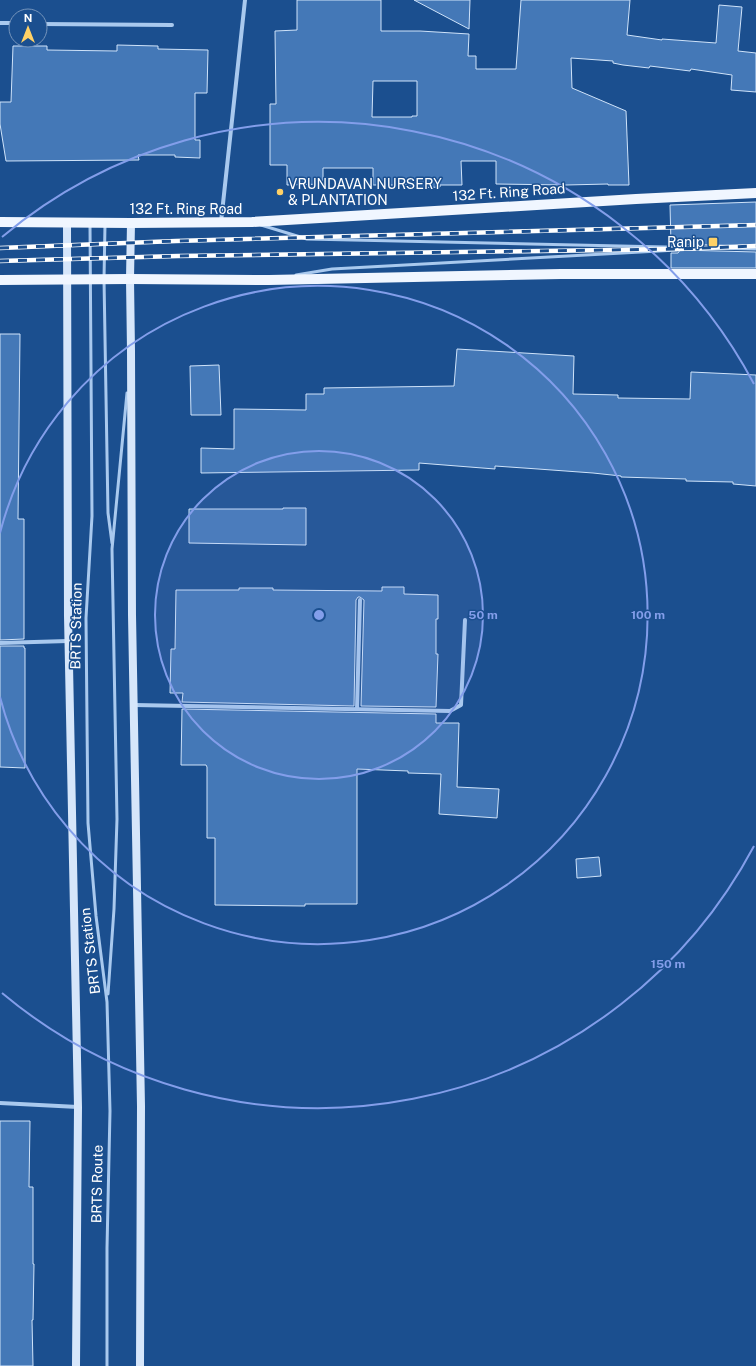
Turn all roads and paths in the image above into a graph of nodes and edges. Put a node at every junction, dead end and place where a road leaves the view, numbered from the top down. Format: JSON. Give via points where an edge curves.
{"nodes":[{"id":1,"x":245,"y":0,"type":"edge"},
{"id":2,"x":48,"y":24,"type":"edge"},
{"id":3,"x":172,"y":25,"type":"dead end"},
{"id":4,"x":756,"y":193,"type":"edge"},
{"id":5,"x":0,"y":222,"type":"edge"},
{"id":6,"x":67,"y":222,"type":"junction"},
{"id":7,"x":221,"y":222,"type":"junction"},
{"id":8,"x":252,"y":222,"type":"junction"},
{"id":9,"x":90,"y":223,"type":"junction"},
{"id":10,"x":105,"y":223,"type":"junction"},
{"id":11,"x":132,"y":223,"type":"junction"},
{"id":12,"x":699,"y":248,"type":"junction"},
{"id":13,"x":756,"y":249,"type":"edge"},
{"id":14,"x":756,"y":274,"type":"edge"},
{"id":15,"x":130,"y":279,"type":"junction"},
{"id":16,"x":0,"y":280,"type":"edge"},
{"id":17,"x":66,"y":280,"type":"junction"},
{"id":18,"x":90,"y":280,"type":"junction"},
{"id":19,"x":104,"y":280,"type":"junction"},
{"id":20,"x":269,"y":280,"type":"junction"},
{"id":21,"x":132,"y":351,"type":"junction"},
{"id":22,"x":112,"y":549,"type":"junction"},
{"id":23,"x":360,"y":600,"type":"dead end"},
{"id":24,"x":465,"y":620,"type":"dead end"},
{"id":25,"x":69,"y":641,"type":"junction"},
{"id":26,"x":0,"y":643,"type":"edge"},
{"id":27,"x":134,"y":705,"type":"junction"},
{"id":28,"x":357,"y":709,"type":"junction"},
{"id":29,"x":107,"y":1002,"type":"junction"},
{"id":30,"x":0,"y":1103,"type":"edge"},
{"id":31,"x":78,"y":1107,"type":"junction"},
{"id":32,"x":76,"y":1366,"type":"edge"},
{"id":33,"x":107,"y":1366,"type":"edge"},
{"id":34,"x":140,"y":1366,"type":"edge"}],
"edges":[{"from":1,"to":7,"type":"street"},
{"from":2,"to":3,"type":"street"},
{"from":4,"to":8,"type":"main road","name":"132 Ft. Ring Road"},
{"from":5,"to":6,"type":"main road","name":"132 Ft. Ring Road"},
{"from":6,"to":9,"type":"main road","name":"132 Ft. Ring Road"},
{"from":6,"to":17,"type":"main road"},
{"from":7,"to":8,"type":"main road","name":"132 Ft. Ring Road"},
{"from":7,"to":11,"type":"main road","name":"132 Ft. Ring Road"},
{"from":8,"to":12,"type":"lane","via":[[307,239]]},
{"from":9,"to":10,"type":"main road","name":"132 Ft. Ring Road"},
{"from":9,"to":18,"type":"lane","name":"BRTS Station"},
{"from":10,"to":11,"type":"main road","name":"132 Ft. Ring Road"},
{"from":10,"to":19,"type":"lane"},
{"from":11,"to":15,"type":"main road"},
{"from":12,"to":13,"type":"lane"},
{"from":12,"to":20,"type":"lane","via":[[332,268]]},
{"from":14,"to":20,"type":"main road","via":[[561,274]]},
{"from":15,"to":19,"type":"main road"},
{"from":15,"to":20,"type":"main road"},
{"from":15,"to":21,"type":"main road"},
{"from":16,"to":17,"type":"main road"},
{"from":17,"to":18,"type":"main road"},
{"from":17,"to":25,"type":"main road"},
{"from":18,"to":19,"type":"main road"},
{"from":18,"to":29,"type":"lane","name":"BRTS Station","via":[[92,516],[86,618],[88,823]]},
{"from":19,"to":22,"type":"lane","via":[[108,513]]},
{"from":21,"to":22,"type":"lane"},
{"from":21,"to":27,"type":"main road"},
{"from":22,"to":29,"type":"lane","name":"BRTS Station","via":[[117,819]]},
{"from":23,"to":28,"type":"street"},
{"from":24,"to":28,"type":"street","via":[[461,705],[450,711]]},
{"from":25,"to":26,"type":"street"},
{"from":25,"to":31,"type":"main road"},
{"from":27,"to":28,"type":"street"},
{"from":27,"to":34,"type":"main road","via":[[141,1106]]},
{"from":29,"to":33,"type":"lane","name":"BRTS Route","via":[[110,1111]]},
{"from":30,"to":31,"type":"street"},
{"from":31,"to":32,"type":"main road"}]}
